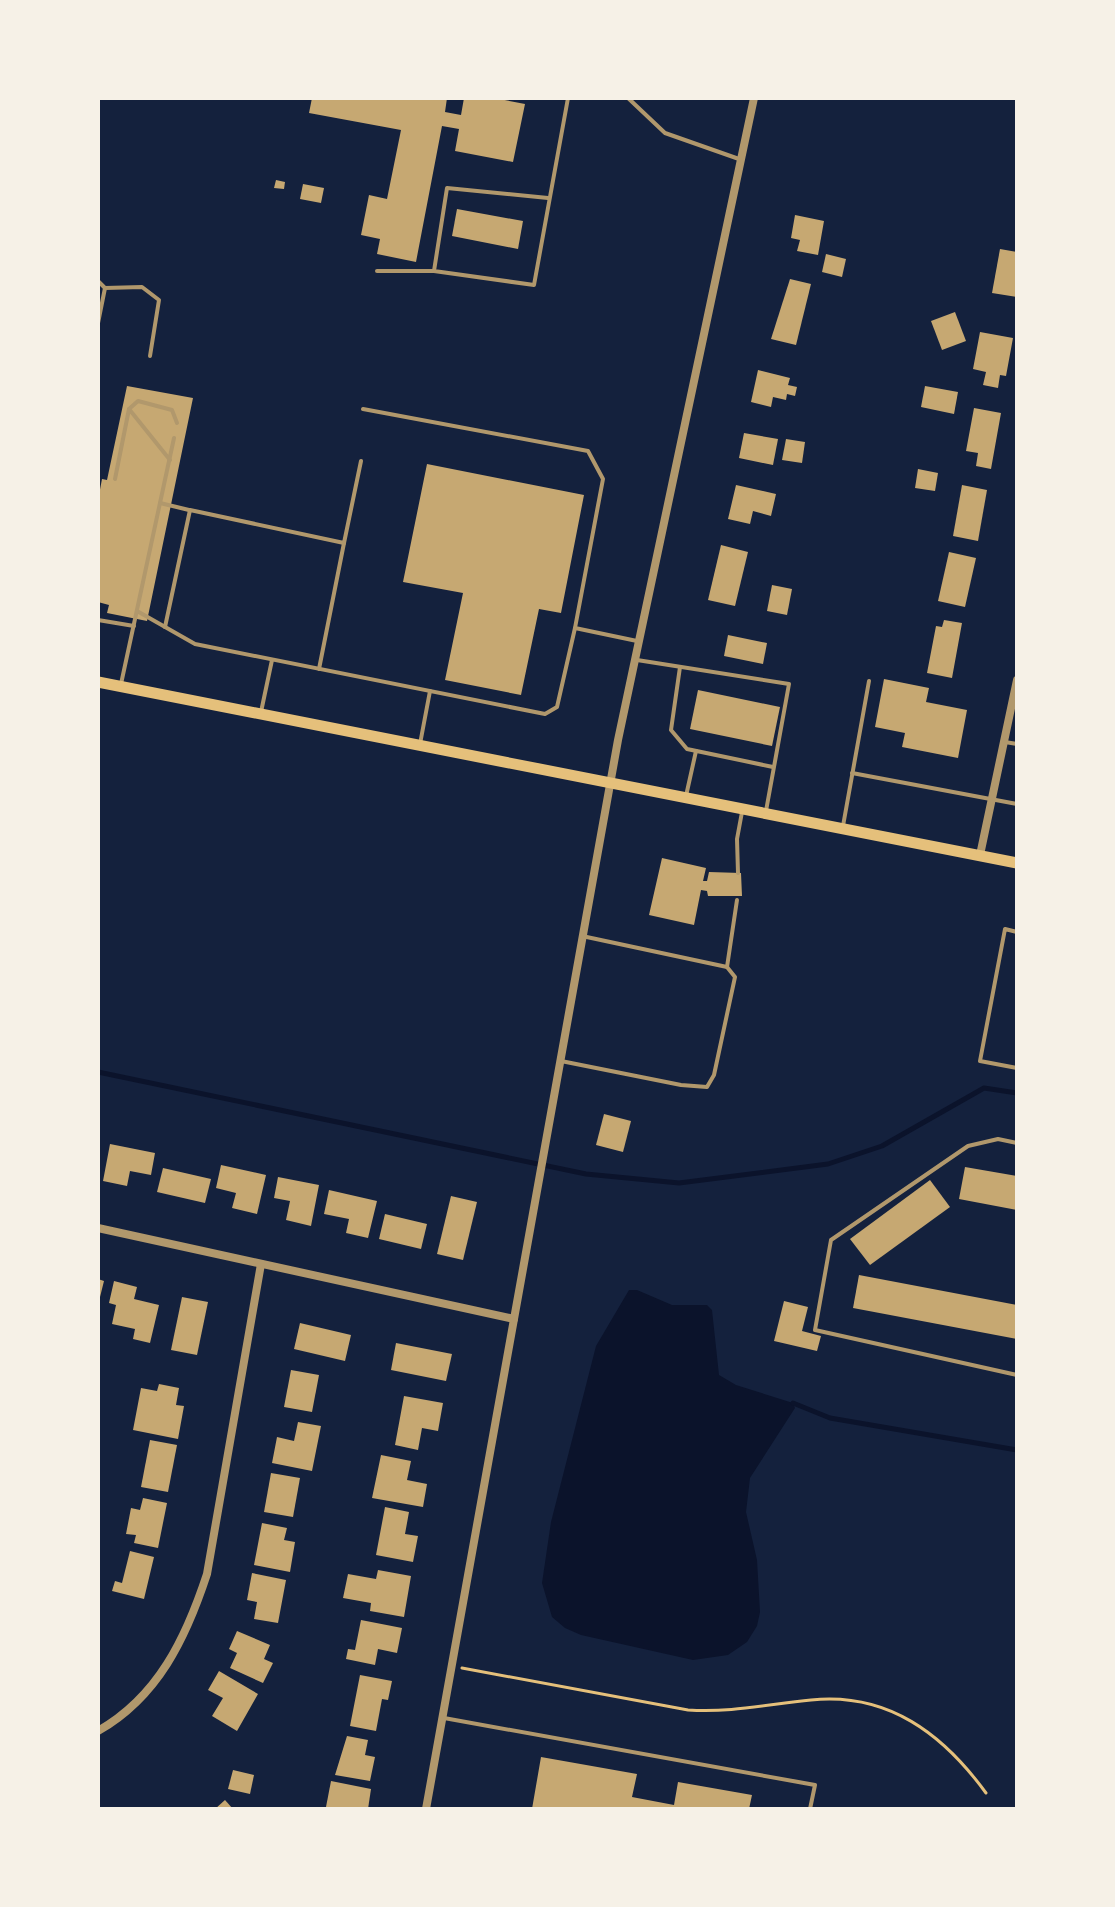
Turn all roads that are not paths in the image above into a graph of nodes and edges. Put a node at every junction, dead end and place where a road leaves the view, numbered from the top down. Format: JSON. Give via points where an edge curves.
{"nodes":[{"id":1,"x":568,"y":98,"type":"edge"},
{"id":2,"x":628,"y":98,"type":"edge"},
{"id":3,"x":754,"y":98,"type":"edge"},
{"id":4,"x":740,"y":159,"type":"junction"},
{"id":5,"x":548,"y":198,"type":"junction"},
{"id":6,"x":377,"y":271,"type":"dead end"},
{"id":7,"x":434,"y":271,"type":"junction"},
{"id":8,"x":98,"y":281,"type":"edge"},
{"id":9,"x":105,"y":288,"type":"junction"},
{"id":10,"x":98,"y":323,"type":"edge"},
{"id":11,"x":150,"y":356,"type":"dead end"},
{"id":12,"x":129,"y":409,"type":"junction"},
{"id":13,"x":363,"y":409,"type":"dead end"},
{"id":14,"x":177,"y":423,"type":"dead end"},
{"id":15,"x":174,"y":438,"type":"dead end"},
{"id":16,"x":170,"y":460,"type":"junction"},
{"id":17,"x":361,"y":461,"type":"dead end"},
{"id":18,"x":115,"y":479,"type":"dead end"},
{"id":19,"x":160,"y":503,"type":"junction"},
{"id":20,"x":190,"y":510,"type":"junction"},
{"id":21,"x":344,"y":543,"type":"junction"},
{"id":22,"x":137,"y":611,"type":"junction"},
{"id":23,"x":98,"y":620,"type":"edge"},
{"id":24,"x":134,"y":626,"type":"junction"},
{"id":25,"x":165,"y":627,"type":"junction"},
{"id":26,"x":575,"y":628,"type":"junction"},
{"id":27,"x":639,"y":641,"type":"junction"},
{"id":28,"x":272,"y":660,"type":"junction"},
{"id":29,"x":635,"y":660,"type":"junction"},
{"id":30,"x":680,"y":667,"type":"junction"},
{"id":31,"x":319,"y":669,"type":"junction"},
{"id":32,"x":1017,"y":680,"type":"edge"},
{"id":33,"x":869,"y":681,"type":"dead end"},
{"id":34,"x":98,"y":682,"type":"edge"},
{"id":35,"x":121,"y":686,"type":"junction"},
{"id":36,"x":430,"y":691,"type":"junction"},
{"id":37,"x":261,"y":714,"type":"junction"},
{"id":38,"x":1005,"y":742,"type":"junction"},
{"id":39,"x":1017,"y":744,"type":"edge"},
{"id":40,"x":419,"y":746,"type":"junction"},
{"id":41,"x":696,"y":751,"type":"junction"},
{"id":42,"x":774,"y":767,"type":"junction"},
{"id":43,"x":852,"y":773,"type":"junction"},
{"id":44,"x":609,"y":784,"type":"junction"},
{"id":45,"x":685,"y":798,"type":"junction"},
{"id":46,"x":992,"y":799,"type":"junction"},
{"id":47,"x":1017,"y":804,"type":"edge"},
{"id":48,"x":743,"y":809,"type":"junction"},
{"id":49,"x":765,"y":814,"type":"junction"},
{"id":50,"x":842,"y":829,"type":"junction"},
{"id":51,"x":980,"y":855,"type":"junction"},
{"id":52,"x":1017,"y":863,"type":"edge"},
{"id":53,"x":738,"y":873,"type":"dead end"},
{"id":54,"x":737,"y":900,"type":"dead end"},
{"id":55,"x":1017,"y":932,"type":"edge"},
{"id":56,"x":582,"y":936,"type":"junction"},
{"id":57,"x":727,"y":967,"type":"junction"},
{"id":58,"x":559,"y":1060,"type":"junction"},
{"id":59,"x":1017,"y":1068,"type":"edge"},
{"id":60,"x":1017,"y":1143,"type":"edge"},
{"id":61,"x":98,"y":1228,"type":"edge"},
{"id":62,"x":261,"y":1264,"type":"junction"},
{"id":63,"x":514,"y":1319,"type":"junction"},
{"id":64,"x":1017,"y":1375,"type":"edge"},
{"id":65,"x":442,"y":1718,"type":"junction"},
{"id":66,"x":98,"y":1731,"type":"edge"},
{"id":67,"x":426,"y":1809,"type":"edge"},
{"id":68,"x":810,"y":1809,"type":"edge"}],
"edges":[{"from":1,"to":5,"type":"lane"},
{"from":2,"to":4,"type":"lane","via":[[665,133]]},
{"from":3,"to":4,"type":"street"},
{"from":4,"to":27,"type":"street"},
{"from":5,"to":7,"type":"lane","via":[[447,188]]},
{"from":5,"to":7,"type":"lane","via":[[534,285]]},
{"from":6,"to":7,"type":"lane"},
{"from":8,"to":9,"type":"lane"},
{"from":9,"to":10,"type":"lane"},
{"from":9,"to":11,"type":"lane","via":[[142,287],[159,300]]},
{"from":12,"to":14,"type":"lane","via":[[138,401],[158,405],[172,410]]},
{"from":12,"to":16,"type":"lane"},
{"from":12,"to":18,"type":"lane"},
{"from":13,"to":26,"type":"lane","via":[[588,451],[603,479]]},
{"from":15,"to":16,"type":"lane"},
{"from":16,"to":19,"type":"lane"},
{"from":17,"to":21,"type":"lane"},
{"from":19,"to":20,"type":"lane"},
{"from":19,"to":22,"type":"lane"},
{"from":20,"to":21,"type":"lane"},
{"from":20,"to":25,"type":"lane"},
{"from":21,"to":31,"type":"lane"},
{"from":22,"to":24,"type":"lane"},
{"from":22,"to":25,"type":"lane"},
{"from":23,"to":24,"type":"lane"},
{"from":24,"to":35,"type":"lane"},
{"from":25,"to":28,"type":"lane","via":[[195,644]]},
{"from":26,"to":27,"type":"lane"},
{"from":26,"to":36,"type":"lane","via":[[557,707],[545,714]]},
{"from":27,"to":29,"type":"street"},
{"from":28,"to":31,"type":"lane"},
{"from":28,"to":37,"type":"lane"},
{"from":29,"to":30,"type":"lane"},
{"from":29,"to":44,"type":"street"},
{"from":30,"to":41,"type":"lane","via":[[671,730],[678,743]]},
{"from":30,"to":42,"type":"lane","via":[[789,684]]},
{"from":31,"to":36,"type":"lane"},
{"from":32,"to":38,"type":"street"},
{"from":33,"to":43,"type":"lane"},
{"from":34,"to":35,"type":"main road"},
{"from":35,"to":37,"type":"main road"},
{"from":36,"to":40,"type":"lane"},
{"from":37,"to":40,"type":"main road"},
{"from":38,"to":39,"type":"lane"},
{"from":38,"to":46,"type":"street"},
{"from":40,"to":44,"type":"main road"},
{"from":41,"to":42,"type":"lane"},
{"from":41,"to":45,"type":"lane"},
{"from":42,"to":49,"type":"lane"},
{"from":43,"to":46,"type":"lane"},
{"from":43,"to":50,"type":"lane"},
{"from":44,"to":45,"type":"main road"},
{"from":44,"to":56,"type":"street"},
{"from":45,"to":48,"type":"main road"},
{"from":46,"to":47,"type":"lane"},
{"from":46,"to":51,"type":"street"},
{"from":48,"to":49,"type":"main road"},
{"from":48,"to":53,"type":"lane"},
{"from":49,"to":50,"type":"main road"},
{"from":50,"to":51,"type":"main road"},
{"from":51,"to":52,"type":"main road"},
{"from":54,"to":57,"type":"lane"},
{"from":55,"to":59,"type":"lane","via":[[1005,929],[980,1061]]},
{"from":56,"to":57,"type":"lane"},
{"from":56,"to":58,"type":"street"},
{"from":57,"to":58,"type":"lane","via":[[735,977],[707,1087]]},
{"from":58,"to":63,"type":"street"},
{"from":60,"to":64,"type":"lane","via":[[998,1139],[968,1146],[831,1240],[815,1330]]},
{"from":61,"to":62,"type":"street"},
{"from":62,"to":63,"type":"street"},
{"from":62,"to":66,"type":"street","via":[[207,1574],[192,1620],[168,1667],[122,1717]]},
{"from":63,"to":65,"type":"street"},
{"from":65,"to":67,"type":"street"},
{"from":65,"to":68,"type":"lane","via":[[815,1785]]}]}
